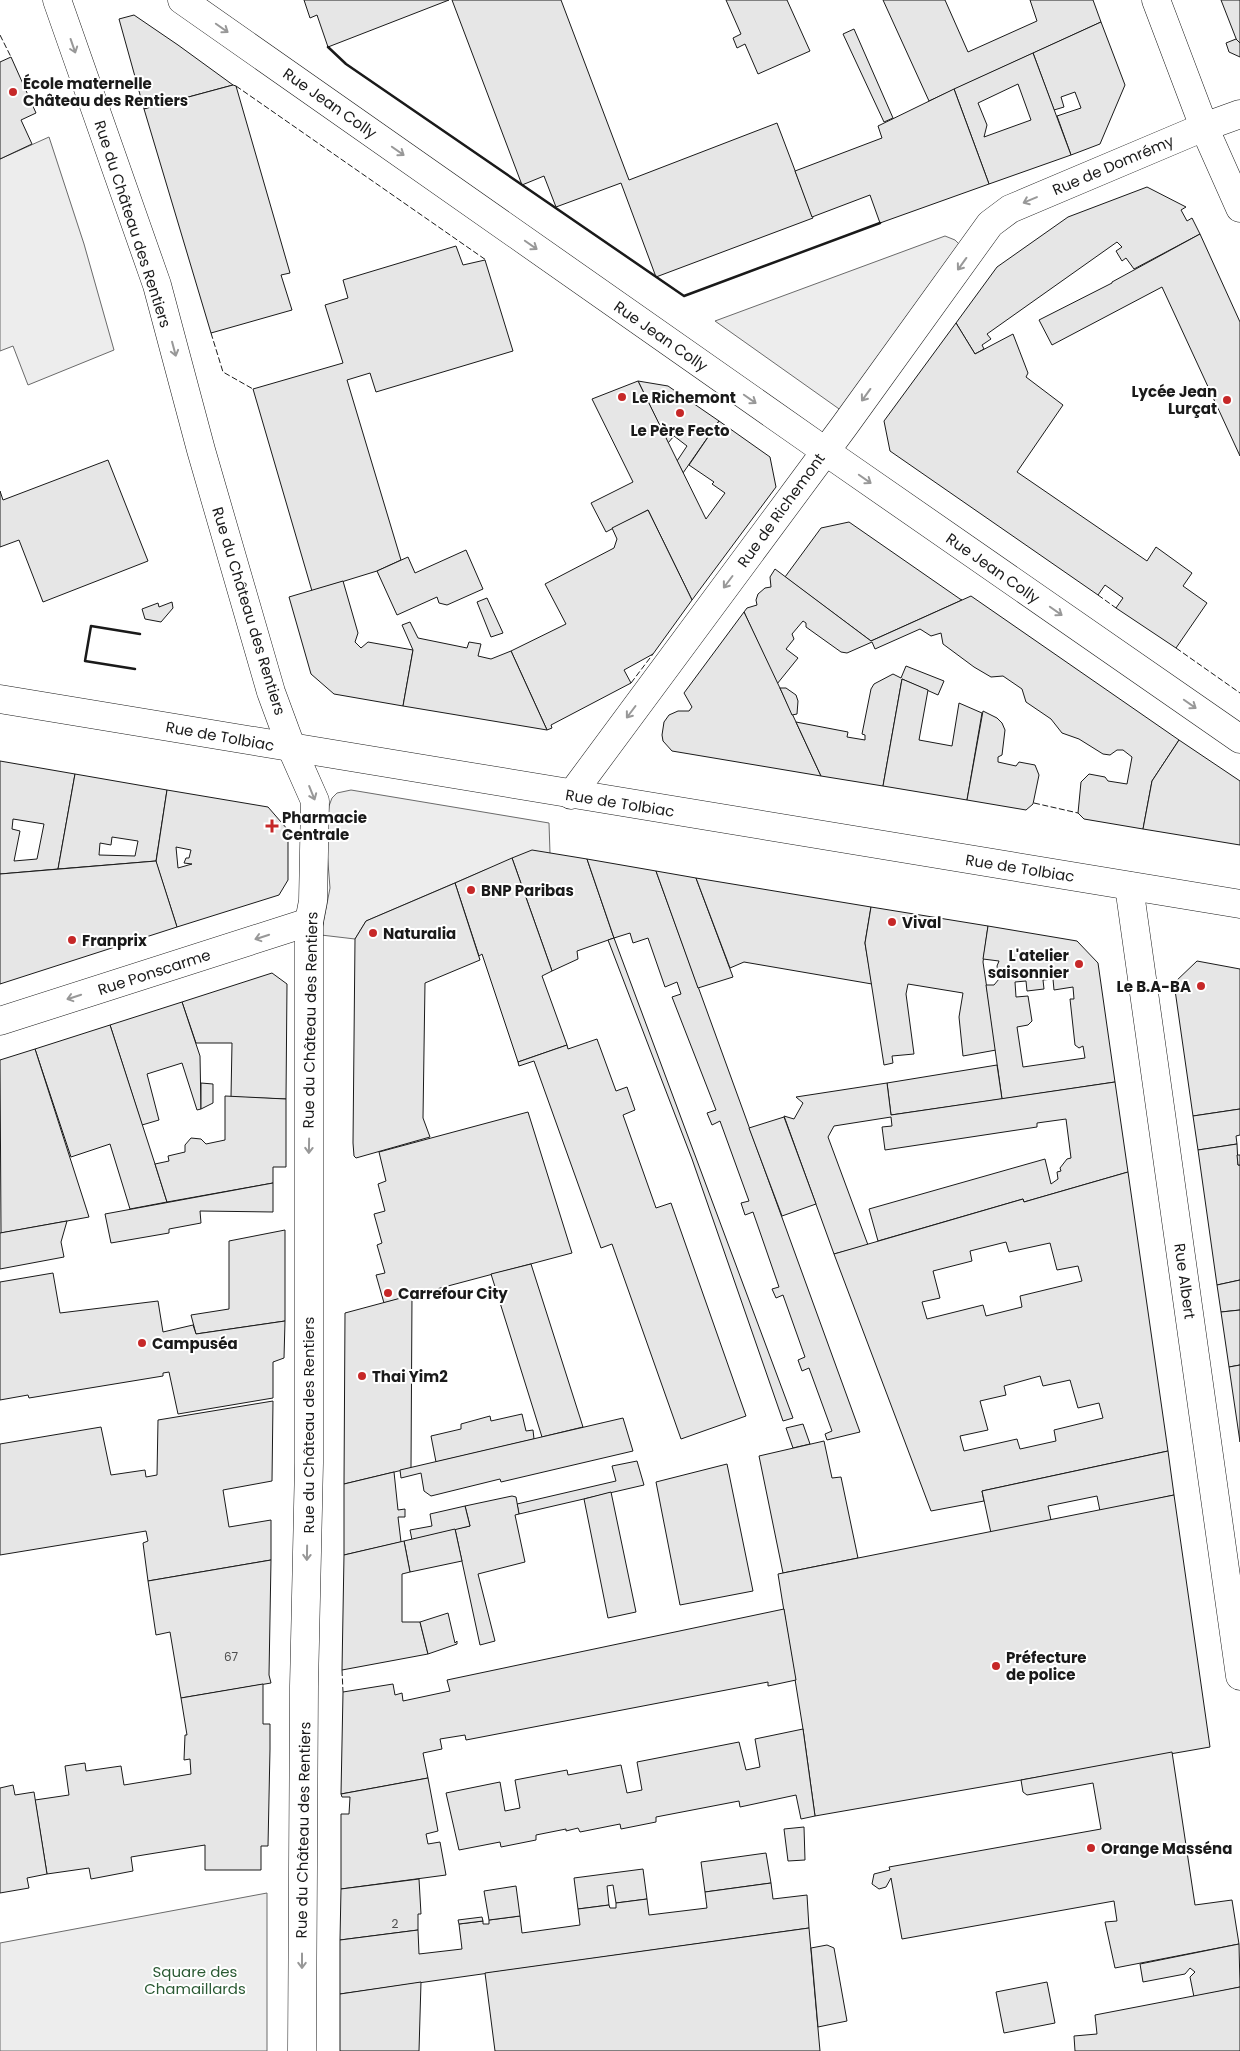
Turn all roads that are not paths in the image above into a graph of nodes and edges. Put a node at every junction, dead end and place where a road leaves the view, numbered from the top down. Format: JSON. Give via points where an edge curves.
{"nodes":[{"id":1,"x":57,"y":0,"type":"edge"},
{"id":2,"x":182,"y":0,"type":"edge"},
{"id":3,"x":1156,"y":0,"type":"edge"},
{"id":4,"x":1240,"y":114,"type":"edge"},
{"id":5,"x":1204,"y":127,"type":"junction"},
{"id":6,"x":1240,"y":208,"type":"edge"},
{"id":7,"x":990,"y":224,"type":"joint"},
{"id":8,"x":825,"y":451,"type":"junction"},
{"id":9,"x":0,"y":700,"type":"edge"},
{"id":10,"x":1240,"y":739,"type":"edge"},
{"id":11,"x":292,"y":749,"type":"junction"},
{"id":12,"x":571,"y":795,"type":"junction"},
{"id":13,"x":1129,"y":886,"type":"junction"},
{"id":14,"x":1240,"y":904,"type":"edge"},
{"id":15,"x":309,"y":922,"type":"junction"},
{"id":16,"x":0,"y":1021,"type":"edge"},
{"id":17,"x":1240,"y":1676,"type":"edge"},
{"id":18,"x":302,"y":2051,"type":"edge"}],
"edges":[{"from":1,"to":11,"type":"street","name":"Rue du Château des Rentiers","one_way":true,"via":[[157,286],[268,683]]},
{"from":2,"to":8,"type":"street","name":"Rue Jean Colly","one_way":true},
{"from":3,"to":5,"type":"street"},
{"from":4,"to":5,"type":"street","name":"Rue de Domrémy"},
{"from":5,"to":6,"type":"street"},
{"from":5,"to":7,"type":"street","name":"Rue de Domrémy","one_way":true,"via":[[1010,209]]},
{"from":7,"to":8,"type":"street","name":"Rue de Richemont","one_way":true},
{"from":8,"to":10,"type":"street","name":"Rue Jean Colly","one_way":true},
{"from":8,"to":12,"type":"street","name":"Rue de Richemont","one_way":true},
{"from":9,"to":11,"type":"street","name":"Rue de Tolbiac"},
{"from":11,"to":12,"type":"street","name":"Rue de Tolbiac"},
{"from":11,"to":15,"type":"street","name":"Rue du Château des Rentiers","one_way":true,"via":[[315,801],[313,901]]},
{"from":12,"to":13,"type":"street","name":"Rue de Tolbiac"},
{"from":13,"to":14,"type":"street","name":"Rue de Tolbiac"},
{"from":13,"to":17,"type":"street","name":"Rue Albert"},
{"from":15,"to":16,"type":"street","name":"Rue Ponscarme","one_way":true},
{"from":15,"to":18,"type":"street","name":"Rue du Château des Rentiers","one_way":true}]}
